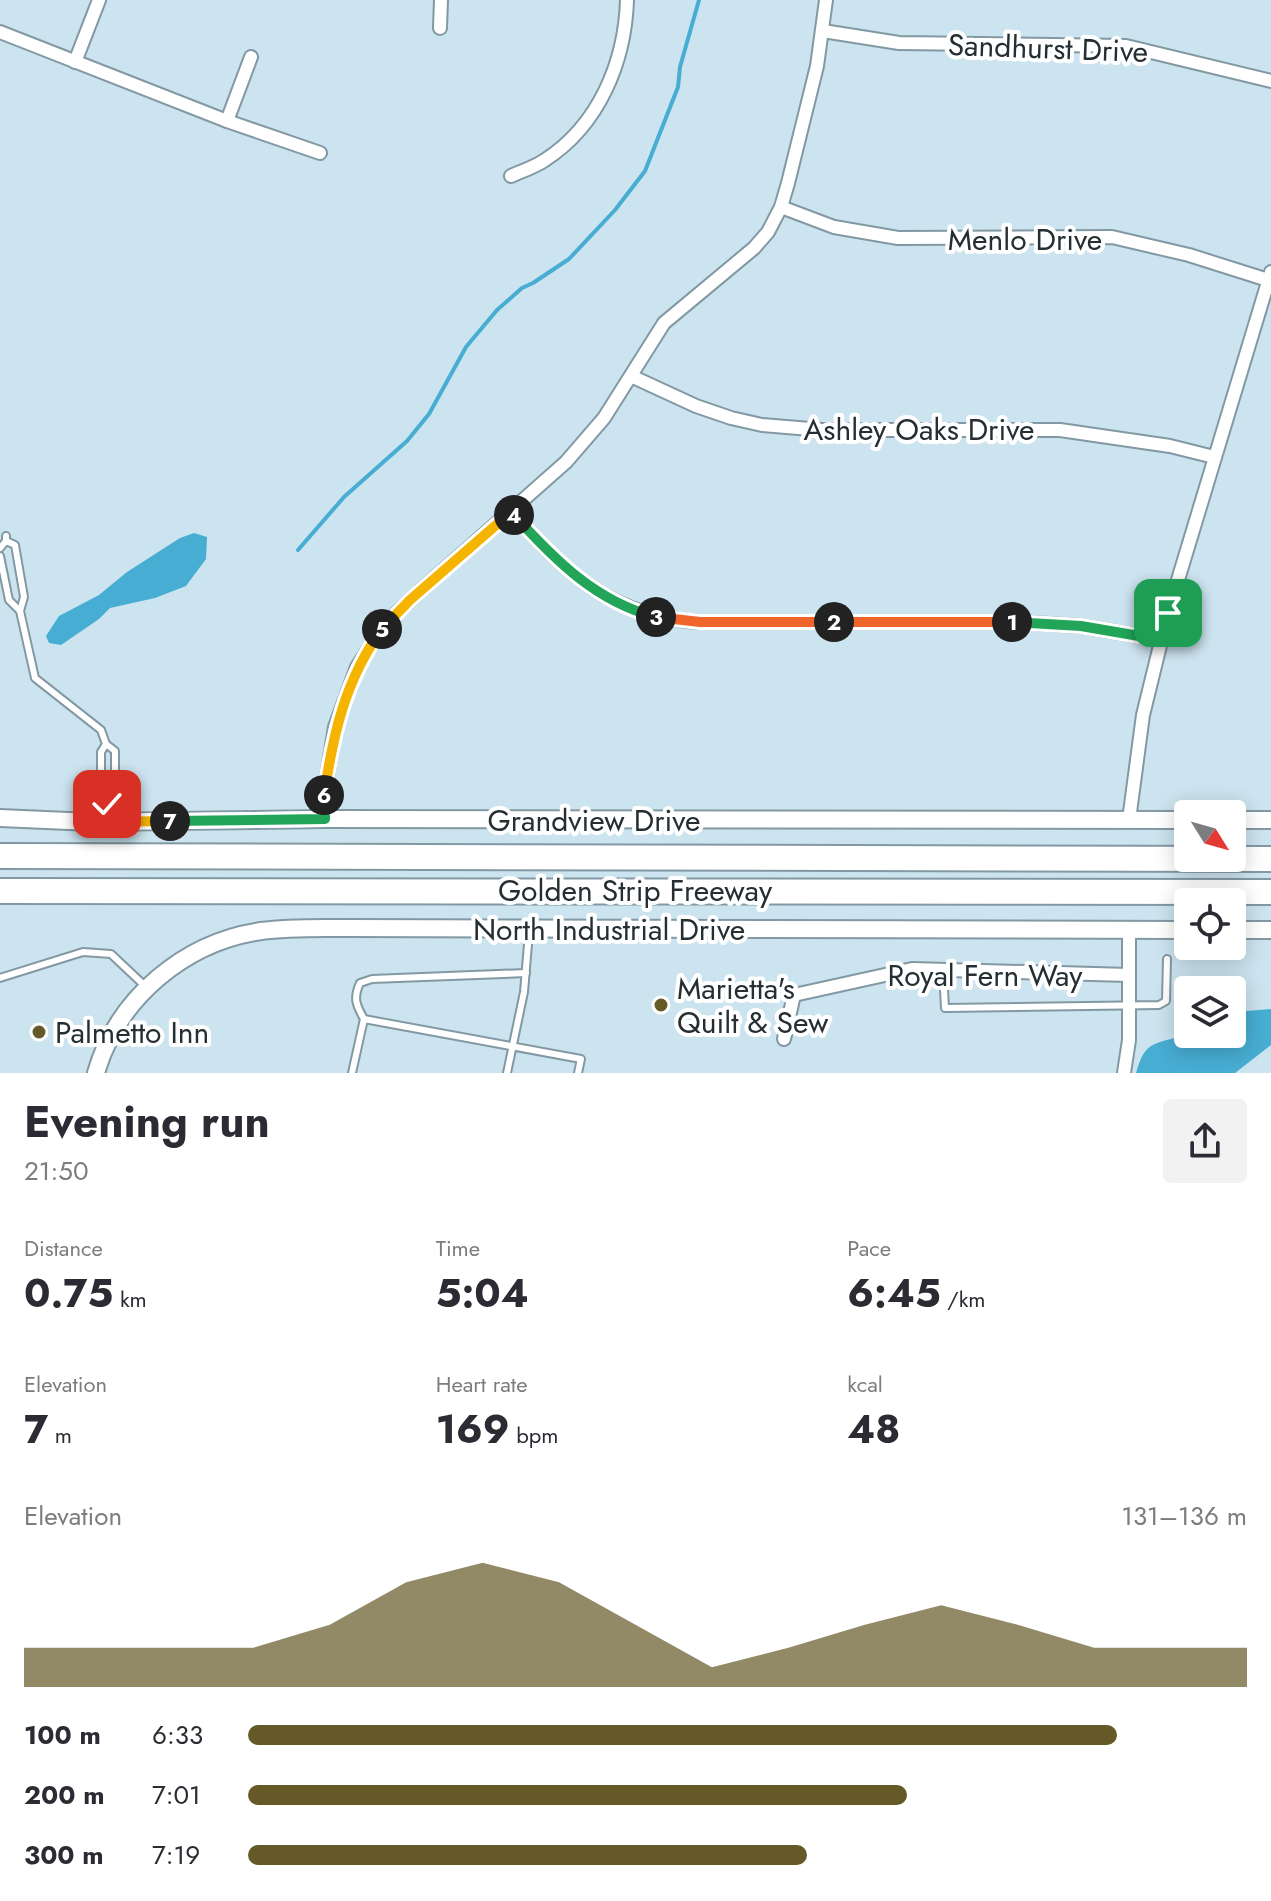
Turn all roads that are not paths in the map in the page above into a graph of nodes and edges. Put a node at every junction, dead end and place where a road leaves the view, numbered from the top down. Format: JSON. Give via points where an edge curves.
{"nodes":[{"id":1,"x":99,"y":0,"type":"edge"},
{"id":2,"x":441,"y":0,"type":"edge"},
{"id":3,"x":627,"y":0,"type":"edge"},
{"id":4,"x":826,"y":0,"type":"edge"},
{"id":5,"x":440,"y":28,"type":"dead end"},
{"id":6,"x":823,"y":31,"type":"junction"},
{"id":7,"x":0,"y":32,"type":"edge"},
{"id":8,"x":251,"y":57,"type":"dead end"},
{"id":9,"x":75,"y":62,"type":"junction"},
{"id":10,"x":1271,"y":81,"type":"edge"},
{"id":11,"x":227,"y":121,"type":"junction"},
{"id":12,"x":320,"y":153,"type":"dead end"},
{"id":13,"x":511,"y":176,"type":"dead end"},
{"id":14,"x":781,"y":207,"type":"junction"},
{"id":15,"x":1270,"y":276,"type":"edge"},
{"id":16,"x":631,"y":376,"type":"junction"},
{"id":17,"x":1214,"y":457,"type":"junction"},
{"id":18,"x":511,"y":512,"type":"junction"},
{"id":19,"x":0,"y":548,"type":"edge"},
{"id":20,"x":0,"y":556,"type":"edge"},
{"id":21,"x":20,"y":611,"type":"junction"},
{"id":22,"x":1162,"y":640,"type":"junction"},
{"id":23,"x":106,"y":744,"type":"junction"},
{"id":24,"x":107,"y":804,"type":"junction"},
{"id":25,"x":0,"y":818,"type":"edge"},
{"id":26,"x":325,"y":819,"type":"junction"},
{"id":27,"x":1129,"y":820,"type":"junction"},
{"id":28,"x":1174,"y":820,"type":"edge"},
{"id":29,"x":1246,"y":820,"type":"edge"},
{"id":30,"x":1271,"y":820,"type":"edge"},
{"id":31,"x":104,"y":822,"type":"junction"},
{"id":32,"x":0,"y":856,"type":"edge"},
{"id":33,"x":1271,"y":859,"type":"edge"},
{"id":34,"x":0,"y":891,"type":"edge"},
{"id":35,"x":1271,"y":892,"type":"edge"},
{"id":36,"x":530,"y":928,"type":"junction"},
{"id":37,"x":1129,"y":930,"type":"junction"},
{"id":38,"x":1174,"y":930,"type":"edge"},
{"id":39,"x":1246,"y":930,"type":"edge"},
{"id":40,"x":1271,"y":930,"type":"edge"},
{"id":41,"x":1167,"y":959,"type":"dead end"},
{"id":42,"x":943,"y":970,"type":"junction"},
{"id":43,"x":526,"y":973,"type":"junction"},
{"id":44,"x":1129,"y":975,"type":"junction"},
{"id":45,"x":0,"y":978,"type":"edge"},
{"id":46,"x":146,"y":987,"type":"junction"},
{"id":47,"x":1129,"y":1004,"type":"junction"},
{"id":48,"x":364,"y":1019,"type":"junction"},
{"id":49,"x":784,"y":1039,"type":"dead end"},
{"id":50,"x":512,"y":1046,"type":"junction"},
{"id":51,"x":96,"y":1073,"type":"edge"},
{"id":52,"x":352,"y":1073,"type":"edge"},
{"id":53,"x":507,"y":1073,"type":"edge"},
{"id":54,"x":578,"y":1073,"type":"edge"},
{"id":55,"x":1124,"y":1073,"type":"edge"}],
"edges":[{"from":1,"to":9,"type":"street"},
{"from":2,"to":5,"type":"street"},
{"from":3,"to":13,"type":"street","via":[[619,57],[594,112],[551,156]]},
{"from":4,"to":6,"type":"street"},
{"from":6,"to":10,"type":"street","name":"Sandhurst Drive","via":[[899,43],[1126,46]]},
{"from":6,"to":14,"type":"street"},
{"from":7,"to":9,"type":"street"},
{"from":8,"to":11,"type":"street"},
{"from":9,"to":11,"type":"street"},
{"from":11,"to":12,"type":"street"},
{"from":14,"to":15,"type":"street","name":"Menlo Drive","via":[[834,227],[898,238],[1112,237]]},
{"from":14,"to":16,"type":"street","via":[[754,248],[664,323]]},
{"from":15,"to":17,"type":"street"},
{"from":16,"to":17,"type":"street","name":"Ashley Oaks Drive","via":[[696,406],[762,425],[1060,430]]},
{"from":16,"to":18,"type":"street","via":[[586,441]]},
{"from":17,"to":22,"type":"street"},
{"from":18,"to":22,"type":"street","via":[[588,586],[625,608],[659,618],[1016,622]]},
{"from":18,"to":26,"type":"street","via":[[410,600],[367,649],[335,727]]},
{"from":19,"to":21,"type":"lane","via":[[6,539],[15,545],[24,597]]},
{"from":20,"to":21,"type":"lane","via":[[9,600]]},
{"from":21,"to":23,"type":"lane","via":[[35,678],[101,730]]},
{"from":22,"to":27,"type":"street","via":[[1143,715]]},
{"from":23,"to":24,"type":"lane","via":[[101,752],[101,799]]},
{"from":23,"to":24,"type":"lane","via":[[115,751],[115,798]]},
{"from":24,"to":31,"type":"lane"},
{"from":25,"to":31,"type":"street","name":"Grandview Drive"},
{"from":26,"to":27,"type":"street","name":"Grandview Drive"},
{"from":26,"to":31,"type":"street","name":"Grandview Drive"},
{"from":27,"to":28,"type":"street","name":"Grandview Drive"},
{"from":29,"to":30,"type":"street"},
{"from":32,"to":33,"type":"highway","name":"Golden Strip Freeway"},
{"from":34,"to":35,"type":"highway","name":"Golden Strip Freeway"},
{"from":36,"to":37,"type":"street","name":"North Industrial Drive"},
{"from":36,"to":43,"type":"lane"},
{"from":36,"to":46,"type":"street","name":"North Industrial Drive","via":[[259,931],[213,944]]},
{"from":37,"to":38,"type":"street","name":"North Industrial Drive"},
{"from":37,"to":44,"type":"street"},
{"from":39,"to":40,"type":"street"},
{"from":41,"to":47,"type":"lane","via":[[1166,1001]]},
{"from":42,"to":44,"type":"street","name":"Royal Fern Way"},
{"from":42,"to":47,"type":"lane","via":[[945,1008]]},
{"from":42,"to":49,"type":"street","name":"Royal Fern Way","via":[[879,974],[794,995]]},
{"from":43,"to":48,"type":"lane","via":[[372,979],[360,983],[355,995]]},
{"from":43,"to":50,"type":"lane"},
{"from":44,"to":47,"type":"street"},
{"from":45,"to":46,"type":"lane","via":[[83,952],[111,954]]},
{"from":46,"to":51,"type":"street","name":"North Industrial Drive","via":[[124,1012]]},
{"from":47,"to":55,"type":"street"},
{"from":48,"to":50,"type":"lane"},
{"from":48,"to":52,"type":"lane"},
{"from":50,"to":53,"type":"lane"},
{"from":50,"to":54,"type":"lane","via":[[581,1059]]}]}
